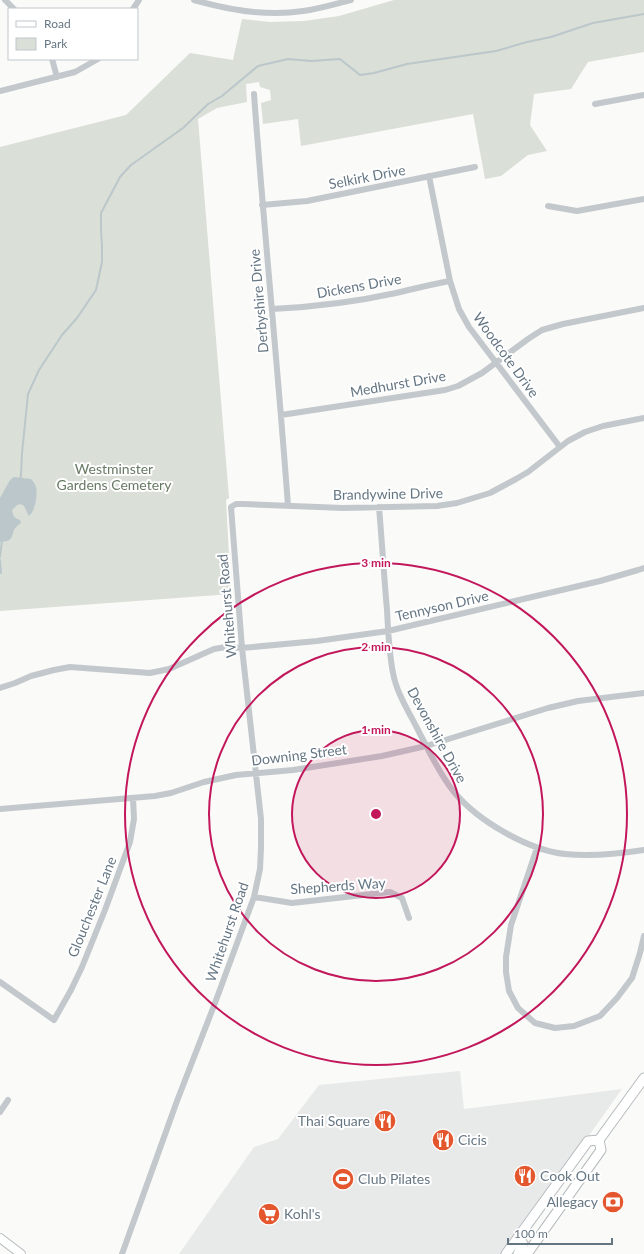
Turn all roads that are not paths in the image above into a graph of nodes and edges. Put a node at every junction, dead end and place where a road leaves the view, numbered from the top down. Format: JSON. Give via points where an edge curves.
{"nodes":[{"id":1,"x":5,"y":0,"type":"edge"},
{"id":2,"x":194,"y":0,"type":"edge"},
{"id":3,"x":351,"y":0,"type":"edge"},
{"id":4,"x":13,"y":8,"type":"edge"},
{"id":5,"x":52,"y":60,"type":"edge"},
{"id":6,"x":96,"y":60,"type":"edge"},
{"id":7,"x":57,"y":76,"type":"junction"},
{"id":8,"x":0,"y":91,"type":"edge"},
{"id":9,"x":254,"y":94,"type":"dead end"},
{"id":10,"x":644,"y":95,"type":"edge"},
{"id":11,"x":595,"y":104,"type":"dead end"},
{"id":12,"x":476,"y":167,"type":"dead end"},
{"id":13,"x":429,"y":176,"type":"junction"},
{"id":14,"x":644,"y":199,"type":"edge"},
{"id":15,"x":262,"y":205,"type":"junction"},
{"id":16,"x":548,"y":206,"type":"dead end"},
{"id":17,"x":450,"y":281,"type":"junction"},
{"id":18,"x":644,"y":308,"type":"edge"},
{"id":19,"x":272,"y":309,"type":"junction"},
{"id":20,"x":496,"y":363,"type":"junction"},
{"id":21,"x":281,"y":415,"type":"junction"},
{"id":22,"x":644,"y":418,"type":"edge"},
{"id":23,"x":560,"y":447,"type":"junction"},
{"id":24,"x":288,"y":506,"type":"junction"},
{"id":25,"x":231,"y":507,"type":"joint"},
{"id":26,"x":379,"y":507,"type":"junction"},
{"id":27,"x":644,"y":568,"type":"edge"},
{"id":28,"x":388,"y":631,"type":"junction"},
{"id":29,"x":242,"y":648,"type":"junction"},
{"id":30,"x":0,"y":688,"type":"edge"},
{"id":31,"x":644,"y":693,"type":"edge"},
{"id":32,"x":426,"y":746,"type":"junction"},
{"id":33,"x":256,"y":773,"type":"junction"},
{"id":34,"x":133,"y":798,"type":"junction"},
{"id":35,"x":0,"y":809,"type":"edge"},
{"id":36,"x":537,"y":848,"type":"junction"},
{"id":37,"x":643,"y":850,"type":"edge"},
{"id":38,"x":644,"y":858,"type":"edge"},
{"id":39,"x":254,"y":897,"type":"junction"},
{"id":40,"x":409,"y":918,"type":"dead end"},
{"id":41,"x":644,"y":936,"type":"edge"},
{"id":42,"x":0,"y":982,"type":"edge"},
{"id":43,"x":644,"y":1078,"type":"edge"},
{"id":44,"x":8,"y":1100,"type":"dead end"},
{"id":45,"x":0,"y":1112,"type":"edge"},
{"id":46,"x":599,"y":1140,"type":"junction"},
{"id":47,"x":519,"y":1237,"type":"junction"},
{"id":48,"x":0,"y":1238,"type":"edge"},
{"id":49,"x":21,"y":1254,"type":"edge"},
{"id":50,"x":122,"y":1254,"type":"edge"},
{"id":51,"x":506,"y":1254,"type":"edge"},
{"id":52,"x":518,"y":1254,"type":"edge"},
{"id":53,"x":526,"y":1254,"type":"edge"}],
"edges":[{"from":1,"to":4,"type":"street"},
{"from":2,"to":3,"type":"street","via":[[225,8],[268,13],[303,11]]},
{"from":5,"to":7,"type":"street"},
{"from":6,"to":7,"type":"street","via":[[75,72]]},
{"from":7,"to":8,"type":"street"},
{"from":9,"to":15,"type":"street","name":"Derbyshire Drive"},
{"from":10,"to":11,"type":"street"},
{"from":12,"to":13,"type":"street","name":"Selkirk Drive"},
{"from":13,"to":15,"type":"street","name":"Selkirk Drive","via":[[307,200]]},
{"from":13,"to":17,"type":"street","name":"Woodcote Drive"},
{"from":14,"to":16,"type":"street","via":[[577,211]]},
{"from":15,"to":19,"type":"street","name":"Derbyshire Drive"},
{"from":17,"to":19,"type":"street","name":"Dickens Drive","via":[[337,304]]},
{"from":17,"to":20,"type":"street","name":"Woodcote Drive","via":[[459,309],[469,327]]},
{"from":18,"to":20,"type":"street","name":"Medhurst Drive","via":[[542,330]]},
{"from":19,"to":21,"type":"street","name":"Derbyshire Drive"},
{"from":20,"to":21,"type":"street","name":"Medhurst Drive","via":[[471,380],[445,390]]},
{"from":20,"to":23,"type":"street","name":"Woodcote Drive"},
{"from":21,"to":24,"type":"street","name":"Derbyshire Drive"},
{"from":22,"to":23,"type":"street","name":"Brandywine Drive","via":[[592,429]]},
{"from":23,"to":26,"type":"street","name":"Brandywine Drive","via":[[516,480],[478,497],[437,506]]},
{"from":24,"to":25,"type":"street","name":"Brandywine Drive","via":[[236,504]]},
{"from":24,"to":26,"type":"street","name":"Brandywine Drive"},
{"from":25,"to":29,"type":"street","name":"Whitehurst Road"},
{"from":26,"to":28,"type":"street","name":"Devonshire Drive"},
{"from":27,"to":28,"type":"street","name":"Tennyson Drive","via":[[600,581]]},
{"from":28,"to":29,"type":"street","name":"Tennyson Drive"},
{"from":28,"to":32,"type":"street","name":"Devonshire Drive","via":[[393,675]]},
{"from":29,"to":30,"type":"street","name":"Tennyson Drive","via":[[214,649],[169,669],[150,673],[70,667],[31,676]]},
{"from":29,"to":33,"type":"street","name":"Whitehurst Road"},
{"from":31,"to":32,"type":"street","name":"Downing Street","via":[[578,701],[548,708]]},
{"from":32,"to":33,"type":"street","name":"Downing Street","via":[[382,756]]},
{"from":32,"to":36,"type":"street","name":"Devonshire Drive","via":[[442,775],[467,806],[502,830]]},
{"from":33,"to":34,"type":"street","name":"Downing Street","via":[[204,782],[171,793]]},
{"from":33,"to":39,"type":"street","name":"Whitehurst Road","via":[[261,848]]},
{"from":34,"to":35,"type":"street","name":"Downing Street"},
{"from":34,"to":42,"type":"street","name":"Glouchester Lane","via":[[134,819],[130,842],[82,967],[54,1020]]},
{"from":36,"to":37,"type":"street","name":"Devonshire Drive","via":[[565,854],[592,855]]},
{"from":36,"to":41,"type":"street","via":[[511,925],[506,956],[509,991],[518,1008],[535,1023],[555,1028],[574,1026],[600,1016],[632,978]]},
{"from":37,"to":38,"type":"street"},
{"from":39,"to":40,"type":"street","name":"Shepherds Way","via":[[292,903],[390,892],[402,898]]},
{"from":39,"to":50,"type":"street","name":"Whitehurst Road"},
{"from":43,"to":46,"type":"main road"},
{"from":44,"to":45,"type":"street"},
{"from":46,"to":47,"type":"main road","via":[[588,1141]]},
{"from":46,"to":53,"type":"main road","via":[[601,1150]]},
{"from":47,"to":51,"type":"main road"},
{"from":47,"to":52,"type":"main road","via":[[523,1244]]},
{"from":48,"to":49,"type":"main road"}]}
